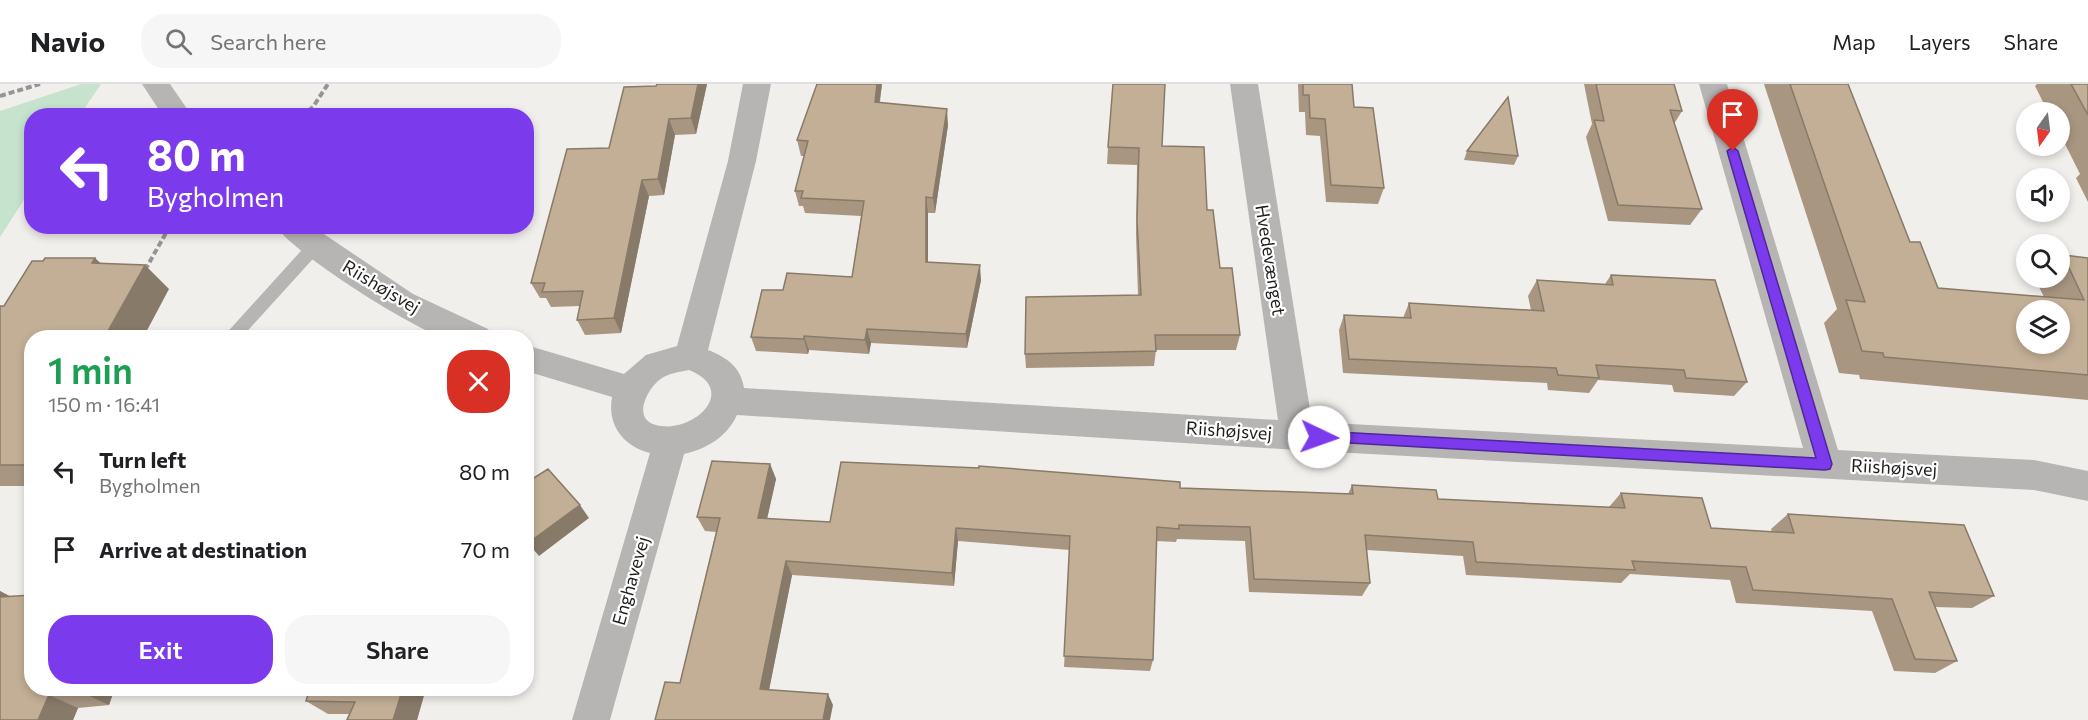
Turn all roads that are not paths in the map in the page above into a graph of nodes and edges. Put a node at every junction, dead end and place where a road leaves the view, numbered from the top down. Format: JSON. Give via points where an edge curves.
{"nodes":[{"id":1,"x":156,"y":84,"type":"edge"},
{"id":2,"x":757,"y":84,"type":"edge"},
{"id":3,"x":1244,"y":84,"type":"edge"},
{"id":4,"x":1713,"y":84,"type":"edge"},
{"id":5,"x":172,"y":108,"type":"edge"},
{"id":6,"x":301,"y":234,"type":"edge"},
{"id":7,"x":315,"y":246,"type":"junction"},
{"id":8,"x":237,"y":330,"type":"edge"},
{"id":9,"x":460,"y":330,"type":"edge"},
{"id":10,"x":690,"y":357,"type":"junction"},
{"id":11,"x":534,"y":360,"type":"edge"},
{"id":12,"x":630,"y":389,"type":"junction"},
{"id":13,"x":728,"y":401,"type":"junction"},
{"id":14,"x":1297,"y":436,"type":"junction"},
{"id":15,"x":670,"y":442,"type":"junction"},
{"id":16,"x":1825,"y":464,"type":"junction"},
{"id":17,"x":2088,"y":486,"type":"edge"},
{"id":18,"x":591,"y":720,"type":"edge"}],
"edges":[{"from":1,"to":5,"type":"street"},
{"from":2,"to":10,"type":"street","via":[[742,161]]},
{"from":3,"to":14,"type":"street","name":"Hvedevænget"},
{"from":4,"to":16,"type":"street"},
{"from":6,"to":7,"type":"street","name":"Riishøjsvej"},
{"from":7,"to":8,"type":"lane"},
{"from":7,"to":9,"type":"street","name":"Riishøjsvej","via":[[402,303]]},
{"from":10,"to":12,"type":"street","via":[[660,363],[645,372]]},
{"from":10,"to":13,"type":"street","via":[[715,366],[724,375]]},
{"from":11,"to":12,"type":"street"},
{"from":12,"to":15,"type":"street","via":[[626,404],[634,429],[647,438]]},
{"from":13,"to":14,"type":"street","name":"Riishøjsvej"},
{"from":13,"to":15,"type":"street","via":[[710,428],[689,439]]},
{"from":14,"to":16,"type":"street","name":"Riishøjsvej"},
{"from":15,"to":18,"type":"street","name":"Enghavevej"},
{"from":16,"to":17,"type":"street","name":"Riishøjsvej","via":[[2034,475]]}]}
